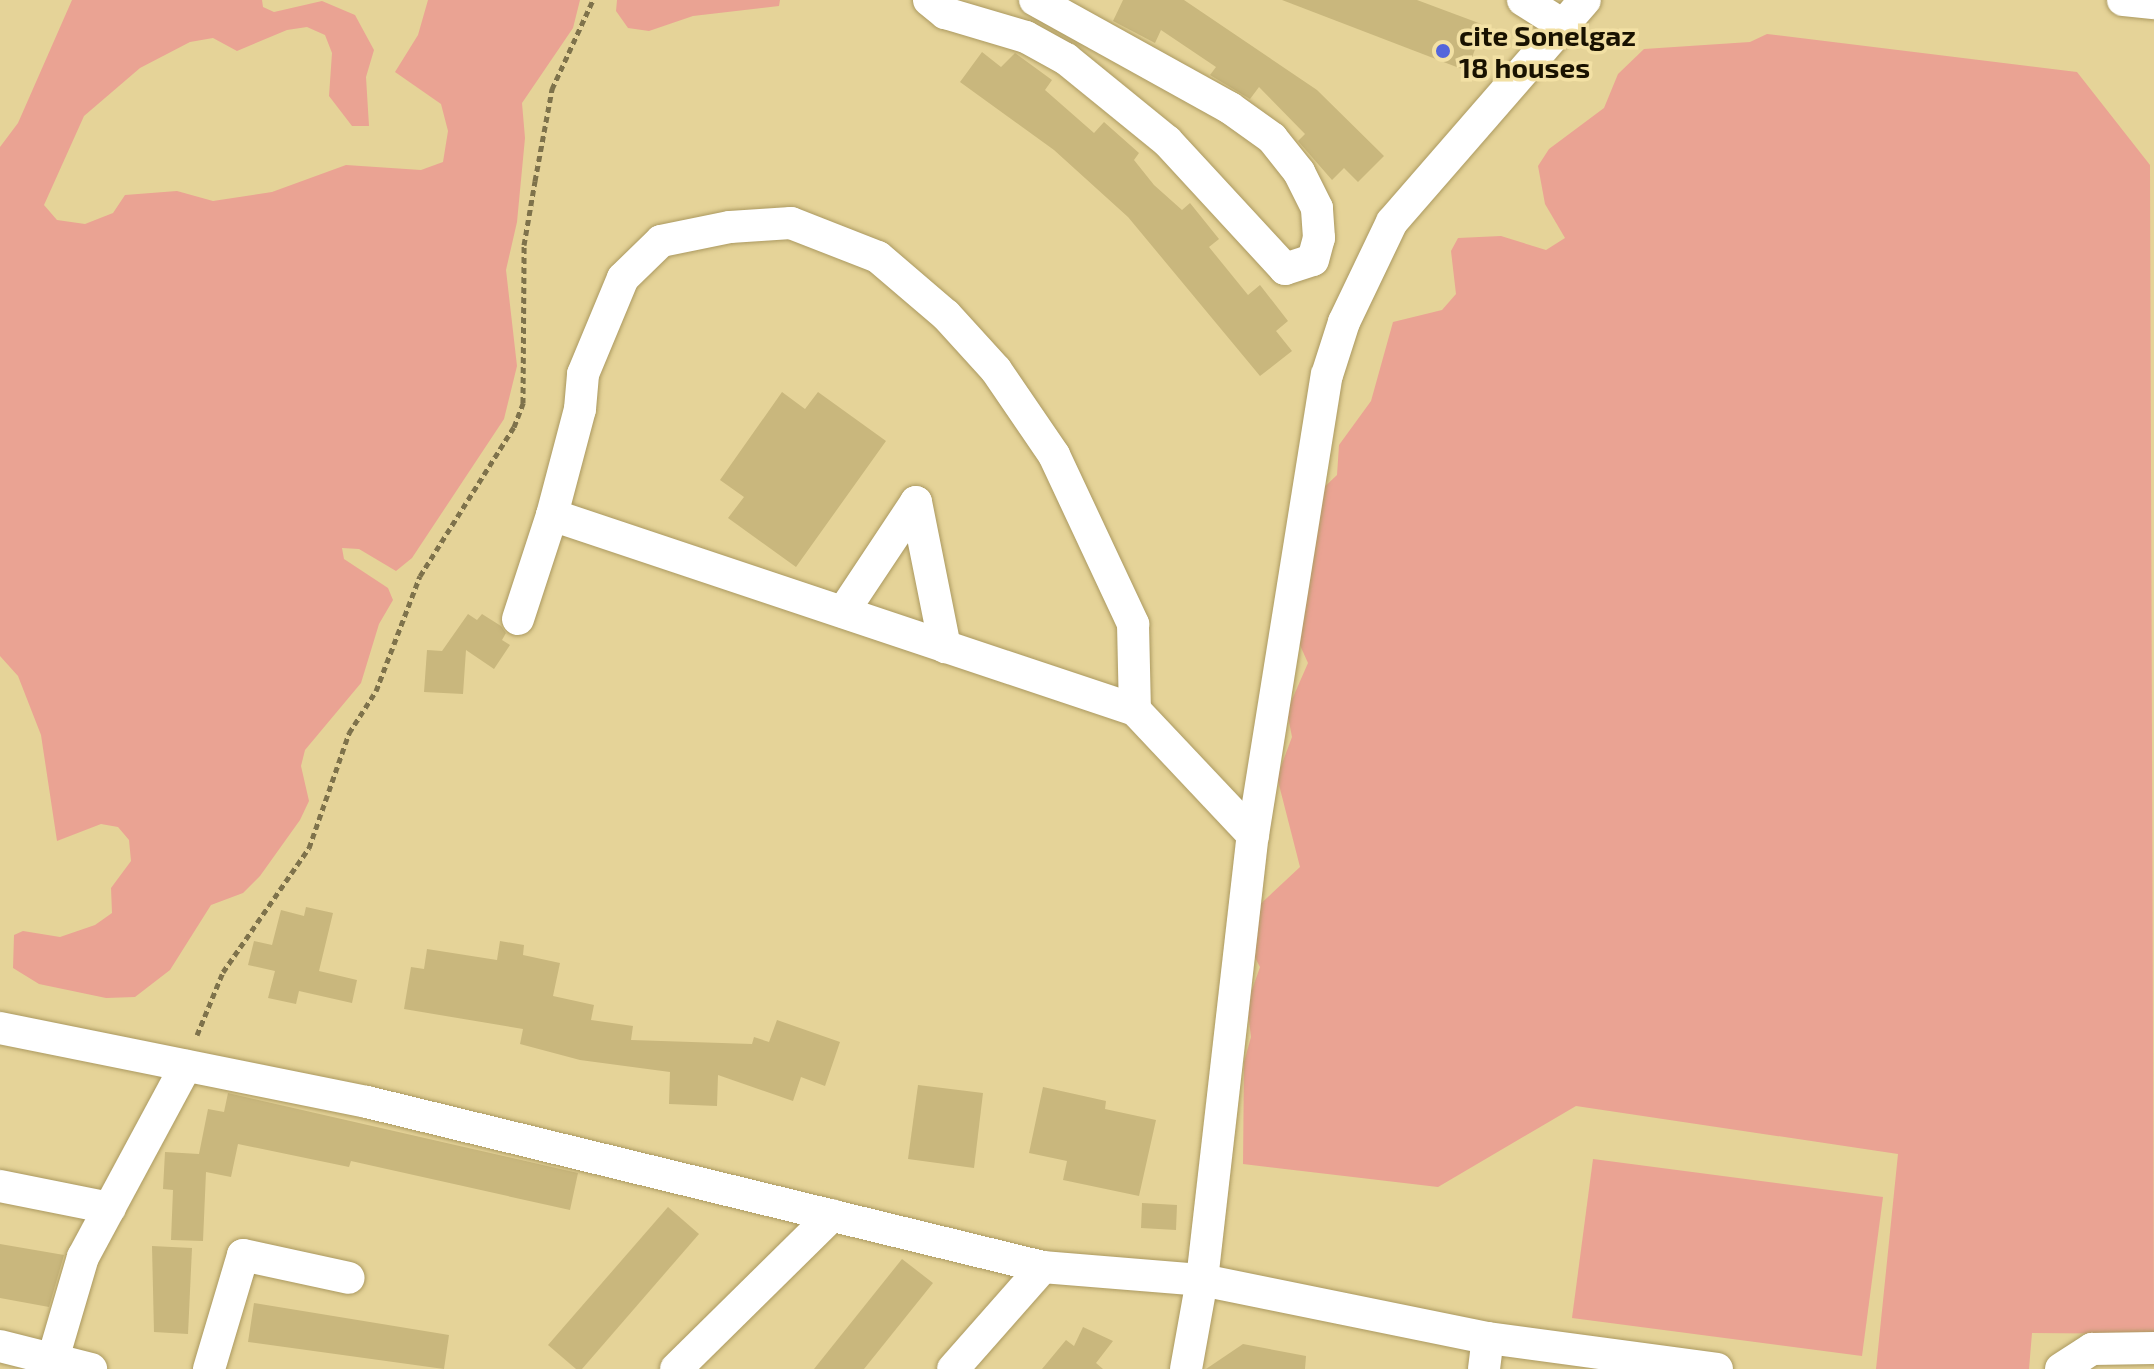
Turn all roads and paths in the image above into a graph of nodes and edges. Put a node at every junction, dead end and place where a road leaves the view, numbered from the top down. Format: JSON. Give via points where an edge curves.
{"nodes":[{"id":1,"x":593,"y":0,"type":"edge"},
{"id":2,"x":929,"y":0,"type":"edge"},
{"id":3,"x":1035,"y":0,"type":"edge"},
{"id":4,"x":1523,"y":0,"type":"edge"},
{"id":5,"x":1585,"y":0,"type":"edge"},
{"id":6,"x":2123,"y":0,"type":"edge"},
{"id":7,"x":2154,"y":3,"type":"edge"},
{"id":8,"x":1566,"y":27,"type":"junction"},
{"id":9,"x":552,"y":515,"type":"junction"},
{"id":10,"x":843,"y":612,"type":"junction"},
{"id":11,"x":518,"y":619,"type":"dead end"},
{"id":12,"x":945,"y":647,"type":"junction"},
{"id":13,"x":1135,"y":710,"type":"junction"},
{"id":14,"x":1253,"y":835,"type":"junction"},
{"id":15,"x":0,"y":1028,"type":"edge"},
{"id":16,"x":186,"y":1066,"type":"junction"},
{"id":17,"x":0,"y":1186,"type":"edge"},
{"id":18,"x":110,"y":1208,"type":"junction"},
{"id":19,"x":832,"y":1215,"type":"junction"},
{"id":20,"x":1043,"y":1267,"type":"junction"},
{"id":21,"x":349,"y":1278,"type":"dead end"},
{"id":22,"x":1202,"y":1280,"type":"junction"},
{"id":23,"x":0,"y":1346,"type":"edge"},
{"id":24,"x":2154,"y":1348,"type":"edge"},
{"id":25,"x":1486,"y":1354,"type":"edge"},
{"id":26,"x":51,"y":1365,"type":"edge"},
{"id":27,"x":91,"y":1369,"type":"edge"},
{"id":28,"x":209,"y":1369,"type":"edge"},
{"id":29,"x":676,"y":1369,"type":"edge"},
{"id":30,"x":953,"y":1369,"type":"edge"},
{"id":31,"x":1186,"y":1369,"type":"edge"},
{"id":32,"x":1717,"y":1369,"type":"edge"},
{"id":33,"x":2061,"y":1369,"type":"edge"}],
"edges":[{"from":1,"to":16,"type":"path","via":[[552,89],[535,181],[524,245],[523,403],[506,440],[420,576],[376,691],[349,733],[309,848],[223,972]]},
{"from":2,"to":3,"type":"street","via":[[945,13],[1026,37],[1066,59],[1167,141],[1285,269],[1313,260],[1319,238],[1317,208],[1299,172],[1272,138],[1230,108]]},
{"from":4,"to":8,"type":"street"},
{"from":5,"to":8,"type":"street"},
{"from":6,"to":7,"type":"street"},
{"from":8,"to":14,"type":"street","via":[[1392,222],[1344,322],[1325,390]]},
{"from":9,"to":10,"type":"street"},
{"from":9,"to":11,"type":"street"},
{"from":9,"to":13,"type":"street","via":[[580,409],[583,374],[623,278],[661,241],[730,227],[791,223],[878,257],[946,315],[996,370],[1054,455],[1133,624]]},
{"from":10,"to":12,"type":"street"},
{"from":10,"to":12,"type":"street","via":[[916,502]]},
{"from":12,"to":13,"type":"street"},
{"from":13,"to":14,"type":"street"},
{"from":14,"to":22,"type":"street"},
{"from":15,"to":16,"type":"street"},
{"from":16,"to":18,"type":"street"},
{"from":16,"to":19,"type":"street","via":[[367,1102]]},
{"from":17,"to":18,"type":"street"},
{"from":18,"to":26,"type":"street","via":[[83,1257]]},
{"from":19,"to":20,"type":"street"},
{"from":19,"to":29,"type":"street"},
{"from":20,"to":22,"type":"street"},
{"from":20,"to":30,"type":"street"},
{"from":21,"to":28,"type":"street","via":[[243,1255]]},
{"from":22,"to":25,"type":"street"},
{"from":22,"to":31,"type":"street"},
{"from":23,"to":26,"type":"street"},
{"from":24,"to":33,"type":"street","via":[[2092,1349]]},
{"from":25,"to":32,"type":"street"},
{"from":26,"to":27,"type":"street"}]}
